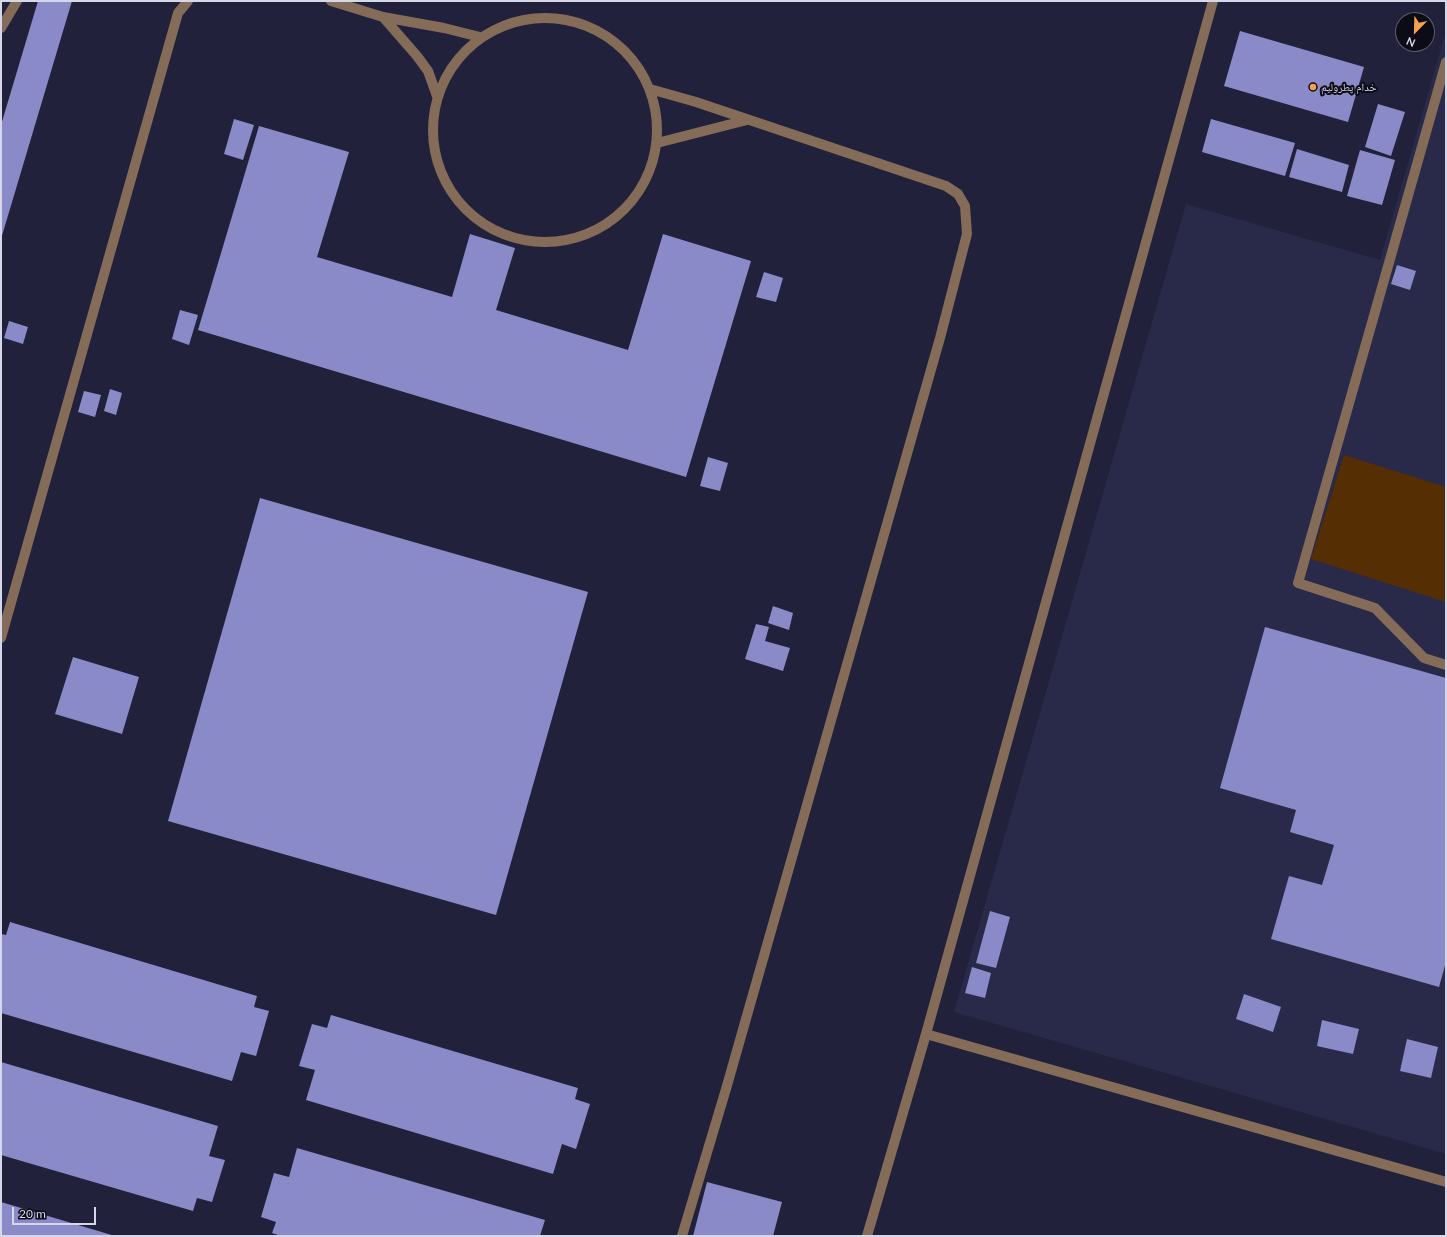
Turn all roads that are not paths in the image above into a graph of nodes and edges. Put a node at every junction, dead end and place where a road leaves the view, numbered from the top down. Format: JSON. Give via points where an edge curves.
{"nodes":[{"id":1,"x":17,"y":1,"type":"edge"},
{"id":2,"x":188,"y":1,"type":"edge"},
{"id":3,"x":331,"y":1,"type":"edge"},
{"id":4,"x":1213,"y":1,"type":"edge"},
{"id":5,"x":383,"y":17,"type":"junction"},
{"id":6,"x":1,"y":28,"type":"edge"},
{"id":7,"x":480,"y":37,"type":"junction"},
{"id":8,"x":1446,"y":62,"type":"edge"},
{"id":9,"x":650,"y":89,"type":"junction"},
{"id":10,"x":437,"y":96,"type":"junction"},
{"id":11,"x":747,"y":120,"type":"junction"},
{"id":12,"x":657,"y":143,"type":"junction"},
{"id":13,"x":1,"y":638,"type":"edge"},
{"id":14,"x":1446,"y":665,"type":"edge"},
{"id":15,"x":926,"y":1034,"type":"junction"},
{"id":16,"x":1446,"y":1182,"type":"edge"},
{"id":17,"x":682,"y":1236,"type":"edge"},
{"id":18,"x":867,"y":1236,"type":"edge"}],
"edges":[{"from":1,"to":6,"type":"street"},
{"from":2,"to":13,"type":"street","via":[[178,13]]},
{"from":3,"to":5,"type":"street"},
{"from":4,"to":15,"type":"street"},
{"from":5,"to":7,"type":"street"},
{"from":5,"to":10,"type":"street","via":[[428,71]]},
{"from":7,"to":9,"type":"street","via":[[498,27],[537,18],[558,18],[578,23],[597,30],[619,46],[641,71]]},
{"from":7,"to":10,"type":"street","via":[[462,53],[447,73]]},
{"from":8,"to":14,"type":"street","via":[[1298,583],[1374,608],[1424,658]]},
{"from":9,"to":11,"type":"street"},
{"from":9,"to":12,"type":"street","via":[[657,115]]},
{"from":10,"to":12,"type":"street","via":[[433,117],[433,140],[436,161],[445,182],[472,216],[511,238],[532,242],[577,239],[616,218],[632,203],[644,185],[653,165]]},
{"from":11,"to":12,"type":"street"},
{"from":11,"to":17,"type":"street","via":[[946,186],[958,194],[965,206],[967,234],[940,338],[731,1074]]},
{"from":15,"to":16,"type":"street"},
{"from":15,"to":18,"type":"street"}]}
